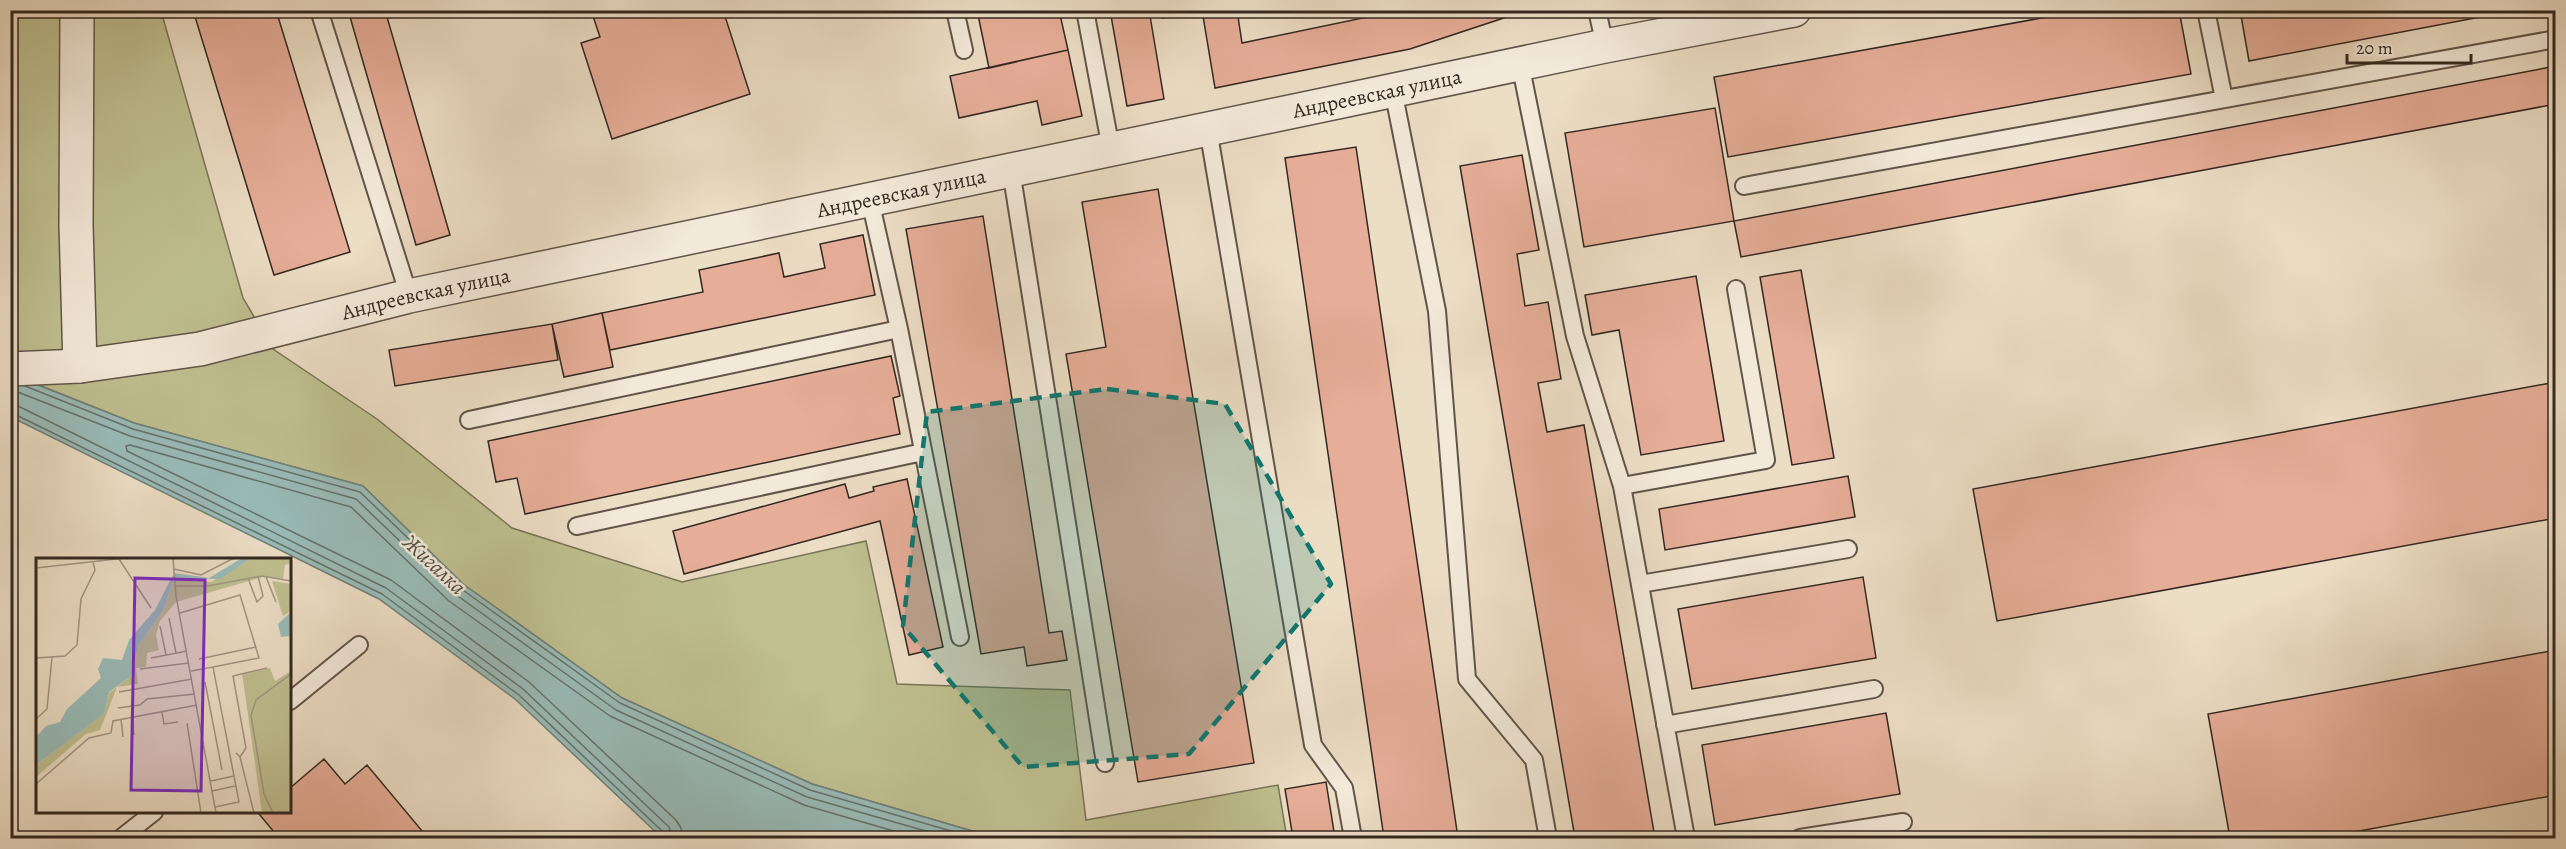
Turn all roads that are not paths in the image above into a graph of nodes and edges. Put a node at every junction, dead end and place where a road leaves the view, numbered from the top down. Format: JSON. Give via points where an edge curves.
{"nodes":[{"id":1,"x":77,"y":10,"type":"edge"},
{"id":2,"x":319,"y":10,"type":"edge"},
{"id":3,"x":955,"y":10,"type":"edge"},
{"id":4,"x":1085,"y":10,"type":"edge"},
{"id":5,"x":1597,"y":10,"type":"edge"},
{"id":6,"x":1794,"y":10,"type":"edge"},
{"id":7,"x":2206,"y":10,"type":"edge"},
{"id":8,"x":2556,"y":39,"type":"edge"},
{"id":9,"x":1605,"y":46,"type":"junction"},
{"id":10,"x":964,"y":50,"type":"dead end"},
{"id":11,"x":1520,"y":63,"type":"junction"},
{"id":12,"x":1393,"y":90,"type":"junction"},
{"id":13,"x":2224,"y":99,"type":"junction"},
{"id":14,"x":1208,"y":129,"type":"junction"},
{"id":15,"x":1111,"y":149,"type":"junction"},
{"id":16,"x":1011,"y":170,"type":"junction"},
{"id":17,"x":1744,"y":186,"type":"dead end"},
{"id":18,"x":870,"y":200,"type":"junction"},
{"id":19,"x":1736,"y":289,"type":"dead end"},
{"id":20,"x":409,"y":296,"type":"junction"},
{"id":21,"x":899,"y":329,"type":"junction"},
{"id":22,"x":80,"y":366,"type":"junction"},
{"id":23,"x":17,"y":369,"type":"edge"},
{"id":24,"x":469,"y":420,"type":"dead end"},
{"id":25,"x":923,"y":452,"type":"junction"},
{"id":26,"x":1622,"y":486,"type":"junction"},
{"id":27,"x":576,"y":526,"type":"dead end"},
{"id":28,"x":1848,"y":549,"type":"dead end"},
{"id":29,"x":1640,"y":584,"type":"junction"},
{"id":30,"x":960,"y":637,"type":"dead end"},
{"id":31,"x":359,"y":645,"type":"dead end"},
{"id":32,"x":1874,"y":689,"type":"dead end"},
{"id":33,"x":291,"y":701,"type":"edge"},
{"id":34,"x":1665,"y":725,"type":"junction"},
{"id":35,"x":1105,"y":763,"type":"dead end"},
{"id":36,"x":153,"y":813,"type":"edge"},
{"id":37,"x":1903,"y":822,"type":"dead end"},
{"id":38,"x":121,"y":838,"type":"edge"},
{"id":39,"x":1353,"y":838,"type":"edge"},
{"id":40,"x":1548,"y":838,"type":"edge"},
{"id":41,"x":1686,"y":838,"type":"edge"},
{"id":42,"x":1800,"y":838,"type":"edge"}],
"edges":[{"from":1,"to":22,"type":"street"},
{"from":2,"to":20,"type":"lane"},
{"from":3,"to":10,"type":"lane"},
{"from":4,"to":15,"type":"lane"},
{"from":5,"to":9,"type":"lane"},
{"from":6,"to":9,"type":"street","name":"Андреевская улица"},
{"from":7,"to":13,"type":"lane"},
{"from":8,"to":13,"type":"lane"},
{"from":9,"to":11,"type":"street","name":"Андреевская улица"},
{"from":11,"to":12,"type":"street","name":"Андреевская улица"},
{"from":11,"to":26,"type":"lane","via":[[1575,336]]},
{"from":12,"to":14,"type":"street","name":"Андреевская улица"},
{"from":12,"to":40,"type":"lane","via":[[1437,311],[1467,679],[1534,760]]},
{"from":13,"to":17,"type":"lane"},
{"from":14,"to":15,"type":"street","name":"Андреевская улица"},
{"from":14,"to":39,"type":"lane","via":[[1313,745],[1344,788]]},
{"from":15,"to":16,"type":"street","name":"Андреевская улица"},
{"from":16,"to":18,"type":"street","name":"Андреевская улица"},
{"from":16,"to":35,"type":"lane"},
{"from":18,"to":20,"type":"street","name":"Андреевская улица"},
{"from":18,"to":21,"type":"lane"},
{"from":19,"to":26,"type":"lane","via":[[1766,460]]},
{"from":20,"to":22,"type":"street","name":"Андреевская улица","via":[[200,349]]},
{"from":21,"to":24,"type":"lane"},
{"from":21,"to":25,"type":"lane"},
{"from":22,"to":23,"type":"street","name":"Андреевская улица"},
{"from":25,"to":27,"type":"lane"},
{"from":25,"to":30,"type":"lane"},
{"from":26,"to":29,"type":"lane"},
{"from":28,"to":29,"type":"lane"},
{"from":29,"to":34,"type":"lane"},
{"from":31,"to":33,"type":"lane"},
{"from":32,"to":34,"type":"lane"},
{"from":34,"to":41,"type":"lane"},
{"from":36,"to":38,"type":"lane"},
{"from":37,"to":42,"type":"lane"}]}
